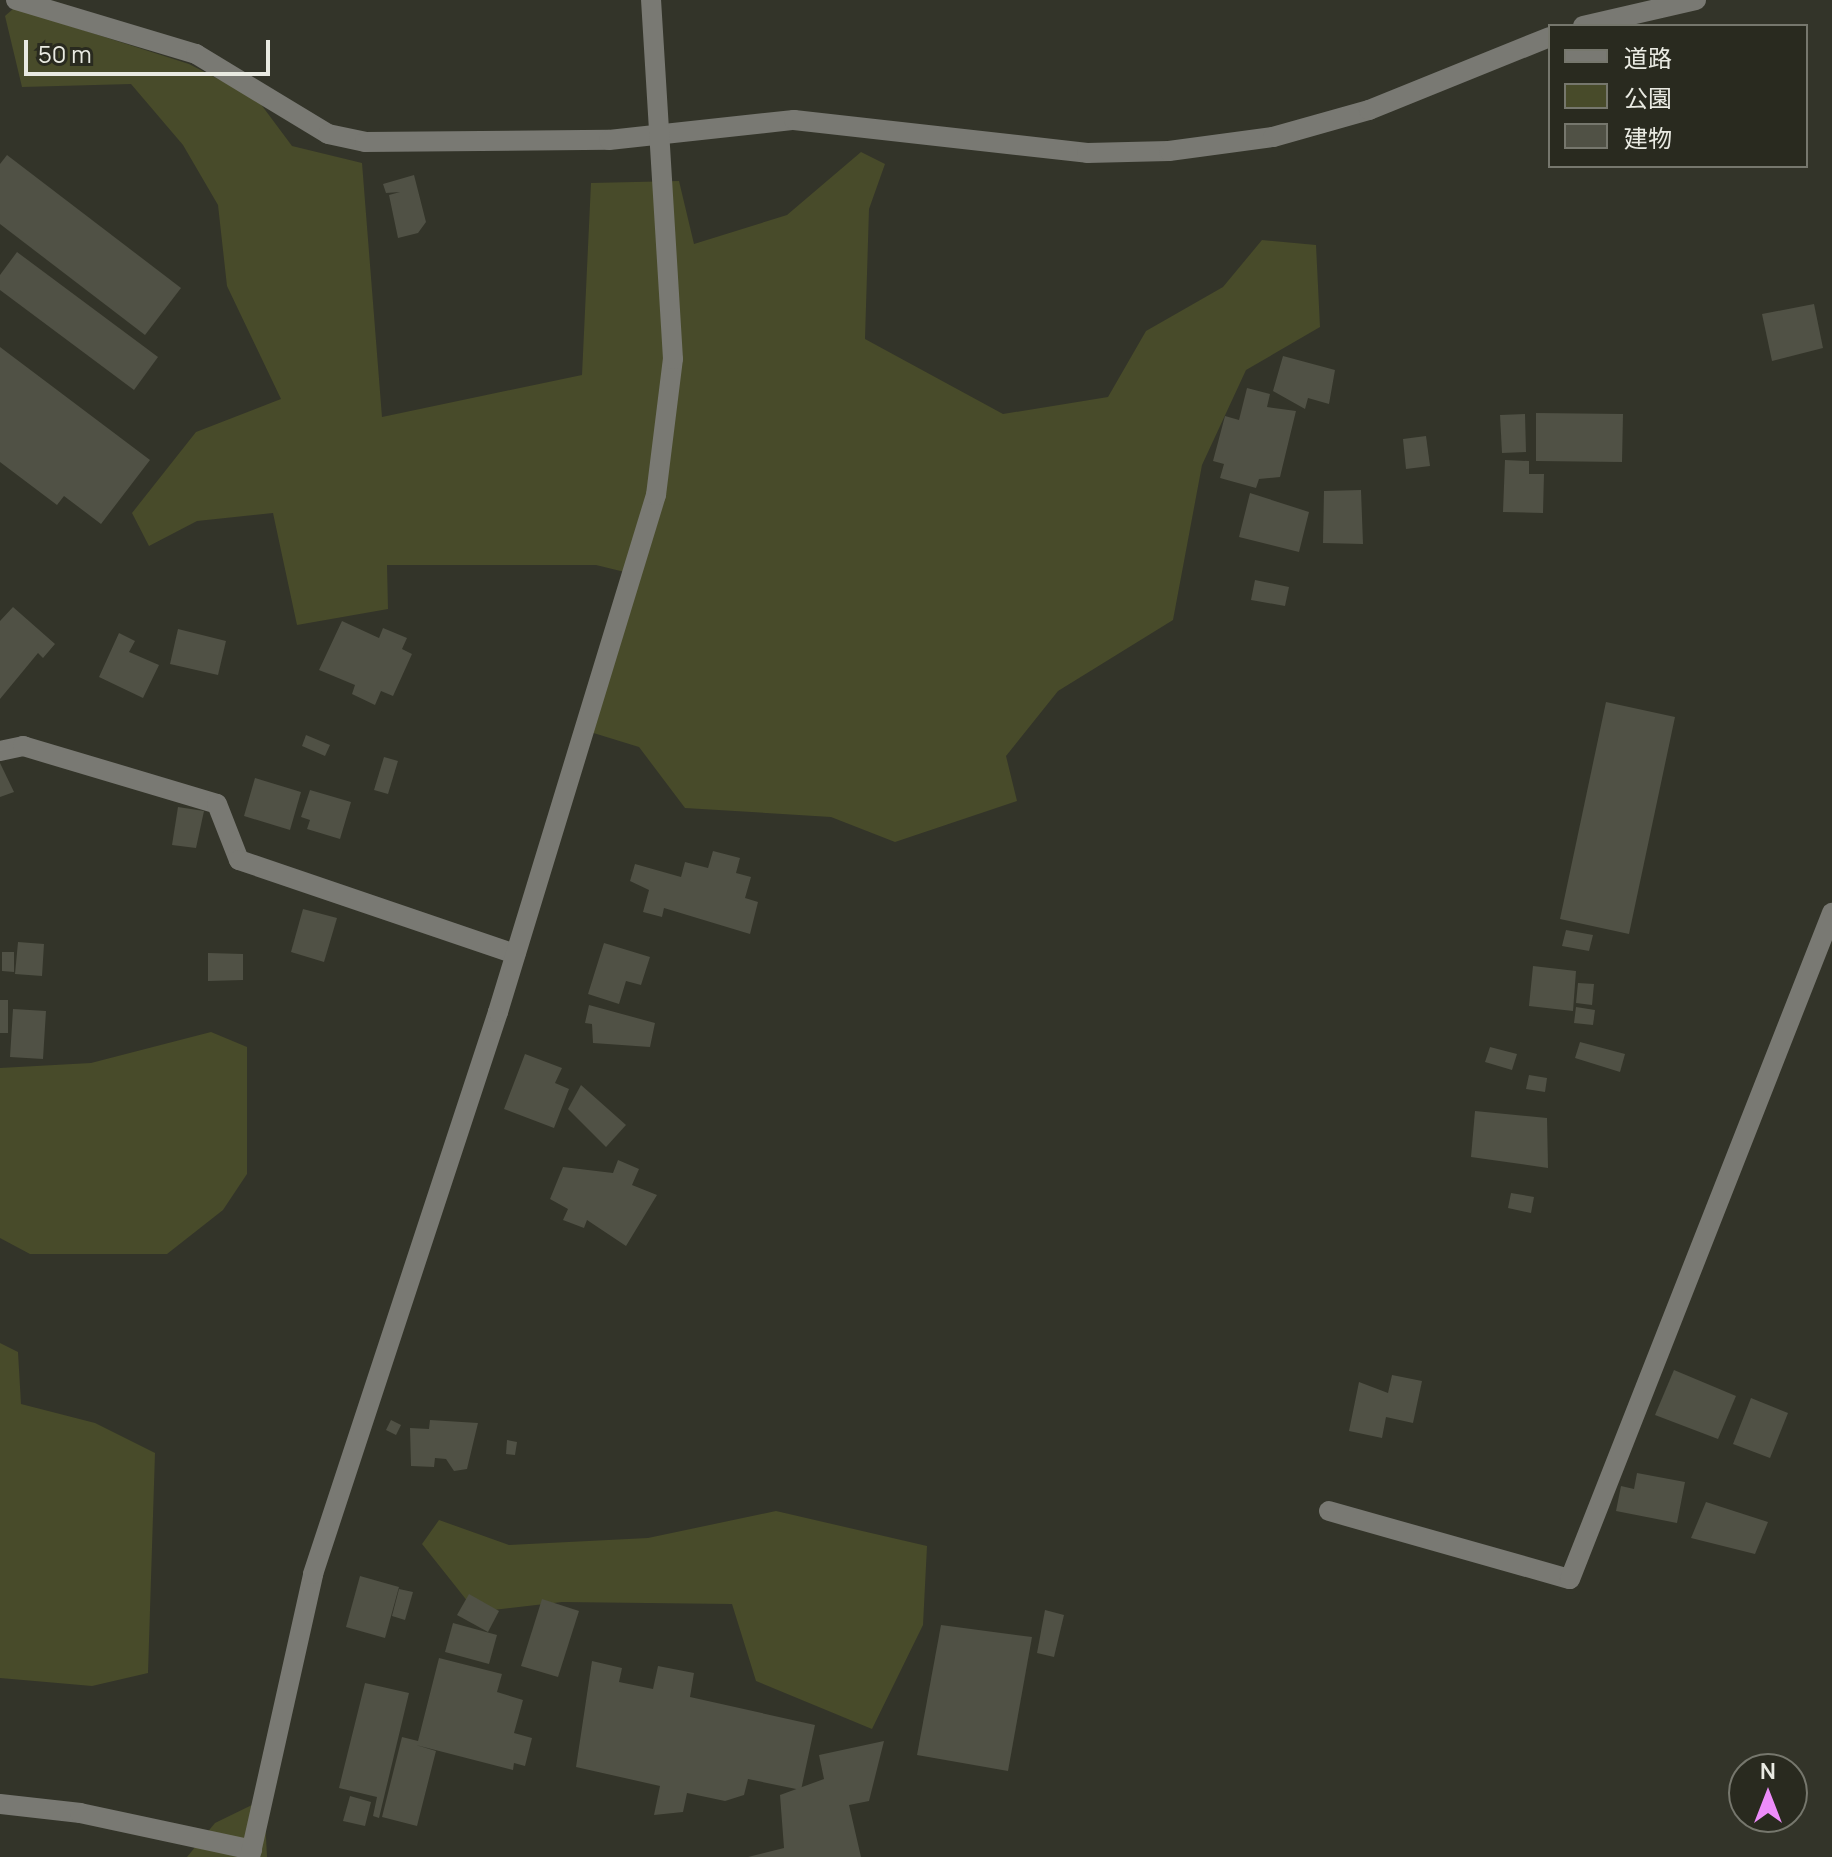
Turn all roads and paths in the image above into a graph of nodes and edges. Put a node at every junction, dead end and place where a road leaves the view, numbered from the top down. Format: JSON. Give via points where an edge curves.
{"nodes":[{"id":1,"x":16,"y":0,"type":"edge"},
{"id":2,"x":651,"y":0,"type":"edge"},
{"id":3,"x":1696,"y":0,"type":"edge"},
{"id":4,"x":1592,"y":24,"type":"edge"},
{"id":5,"x":1548,"y":38,"type":"edge"},
{"id":6,"x":661,"y":131,"type":"junction"},
{"id":7,"x":0,"y":751,"type":"edge"},
{"id":8,"x":1832,"y":913,"type":"edge"},
{"id":9,"x":515,"y":954,"type":"junction"},
{"id":10,"x":1329,"y":1511,"type":"dead end"},
{"id":11,"x":0,"y":1804,"type":"edge"},
{"id":12,"x":251,"y":1853,"type":"edge"}],
"edges":[{"from":1,"to":6,"type":"street","via":[[196,54],[328,134],[352,140],[609,140]]},
{"from":2,"to":6,"type":"street"},
{"from":3,"to":4,"type":"street"},
{"from":5,"to":6,"type":"street","via":[[1369,110],[1273,137],[1169,151],[1087,153],[794,120]]},
{"from":6,"to":9,"type":"street","via":[[670,416],[656,495]]},
{"from":7,"to":9,"type":"street","via":[[23,746],[217,804],[239,860]]},
{"from":8,"to":10,"type":"street","via":[[1570,1579]]},
{"from":9,"to":12,"type":"street","via":[[313,1574]]},
{"from":11,"to":12,"type":"street","via":[[80,1813]]}]}
